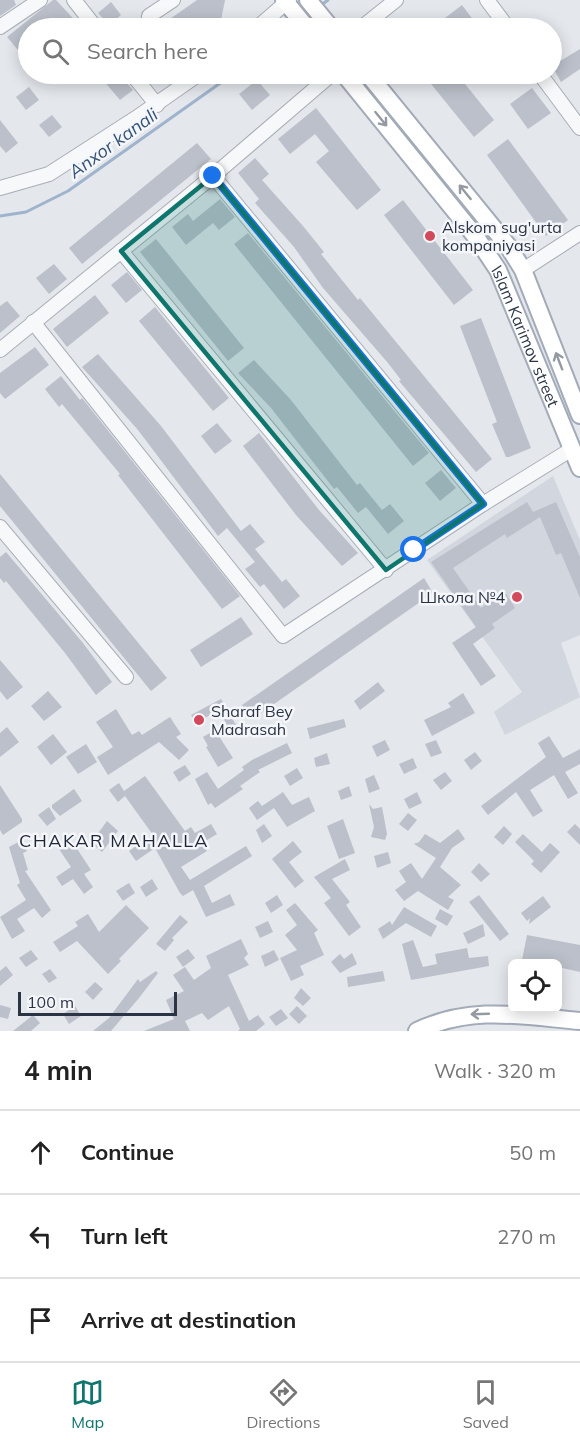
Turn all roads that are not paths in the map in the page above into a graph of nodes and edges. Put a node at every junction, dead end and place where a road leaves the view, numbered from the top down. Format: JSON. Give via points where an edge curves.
{"nodes":[{"id":1,"x":40,"y":0,"type":"edge"},
{"id":2,"x":74,"y":0,"type":"edge"},
{"id":3,"x":173,"y":0,"type":"edge"},
{"id":4,"x":308,"y":0,"type":"edge"},
{"id":5,"x":396,"y":0,"type":"edge"},
{"id":6,"x":487,"y":0,"type":"edge"},
{"id":7,"x":287,"y":1,"type":"edge"},
{"id":8,"x":88,"y":18,"type":"edge"},
{"id":9,"x":149,"y":18,"type":"edge"},
{"id":10,"x":268,"y":18,"type":"edge"},
{"id":11,"x":300,"y":18,"type":"edge"},
{"id":12,"x":323,"y":18,"type":"edge"},
{"id":13,"x":374,"y":18,"type":"edge"},
{"id":14,"x":500,"y":18,"type":"edge"},
{"id":15,"x":0,"y":27,"type":"edge"},
{"id":16,"x":140,"y":84,"type":"edge"},
{"id":17,"x":175,"y":84,"type":"edge"},
{"id":18,"x":320,"y":84,"type":"edge"},
{"id":19,"x":352,"y":84,"type":"edge"},
{"id":20,"x":376,"y":84,"type":"edge"},
{"id":21,"x":547,"y":84,"type":"edge"},
{"id":22,"x":157,"y":105,"type":"junction"},
{"id":23,"x":580,"y":128,"type":"edge"},
{"id":24,"x":213,"y":176,"type":"junction"},
{"id":25,"x":0,"y":188,"type":"edge"},
{"id":26,"x":580,"y":233,"type":"edge"},
{"id":27,"x":121,"y":251,"type":"junction"},
{"id":28,"x":523,"y":270,"type":"junction"},
{"id":29,"x":33,"y":322,"type":"junction"},
{"id":30,"x":0,"y":350,"type":"edge"},
{"id":31,"x":580,"y":415,"type":"edge"},
{"id":32,"x":572,"y":449,"type":"junction"},
{"id":33,"x":580,"y":468,"type":"edge"},
{"id":34,"x":483,"y":504,"type":"junction"},
{"id":35,"x":0,"y":527,"type":"edge"},
{"id":36,"x":386,"y":570,"type":"junction"},
{"id":37,"x":126,"y":677,"type":"dead end"},
{"id":38,"x":580,"y":1021,"type":"edge"},
{"id":39,"x":417,"y":1031,"type":"edge"}],
"edges":[{"from":1,"to":15,"type":"street"},
{"from":2,"to":8,"type":"street"},
{"from":3,"to":9,"type":"street"},
{"from":4,"to":12,"type":"main road"},
{"from":5,"to":13,"type":"street"},
{"from":6,"to":14,"type":"street"},
{"from":7,"to":10,"type":"street"},
{"from":7,"to":11,"type":"main road"},
{"from":16,"to":22,"type":"street"},
{"from":17,"to":22,"type":"street"},
{"from":18,"to":24,"type":"street"},
{"from":19,"to":32,"type":"main road","name":"Islam Karimov street","one_way":true,"via":[[476,237],[498,270]]},
{"from":28,"to":20,"type":"main road","name":"Islam Karimov street","one_way":true,"via":[[508,246]]},
{"from":21,"to":23,"type":"street"},
{"from":22,"to":25,"type":"street","via":[[48,174]]},
{"from":24,"to":27,"type":"street"},
{"from":24,"to":34,"type":"street"},
{"from":26,"to":28,"type":"street"},
{"from":27,"to":29,"type":"street"},
{"from":27,"to":36,"type":"street"},
{"from":31,"to":28,"type":"main road","name":"Islam Karimov street","one_way":true},
{"from":29,"to":30,"type":"street"},
{"from":29,"to":36,"type":"street","via":[[283,636]]},
{"from":32,"to":33,"type":"main road","name":"Islam Karimov street"},
{"from":32,"to":34,"type":"street"},
{"from":34,"to":36,"type":"street"},
{"from":35,"to":37,"type":"street"},
{"from":38,"to":39,"type":"main road","one_way":true,"via":[[476,1014],[454,1016]]}]}
